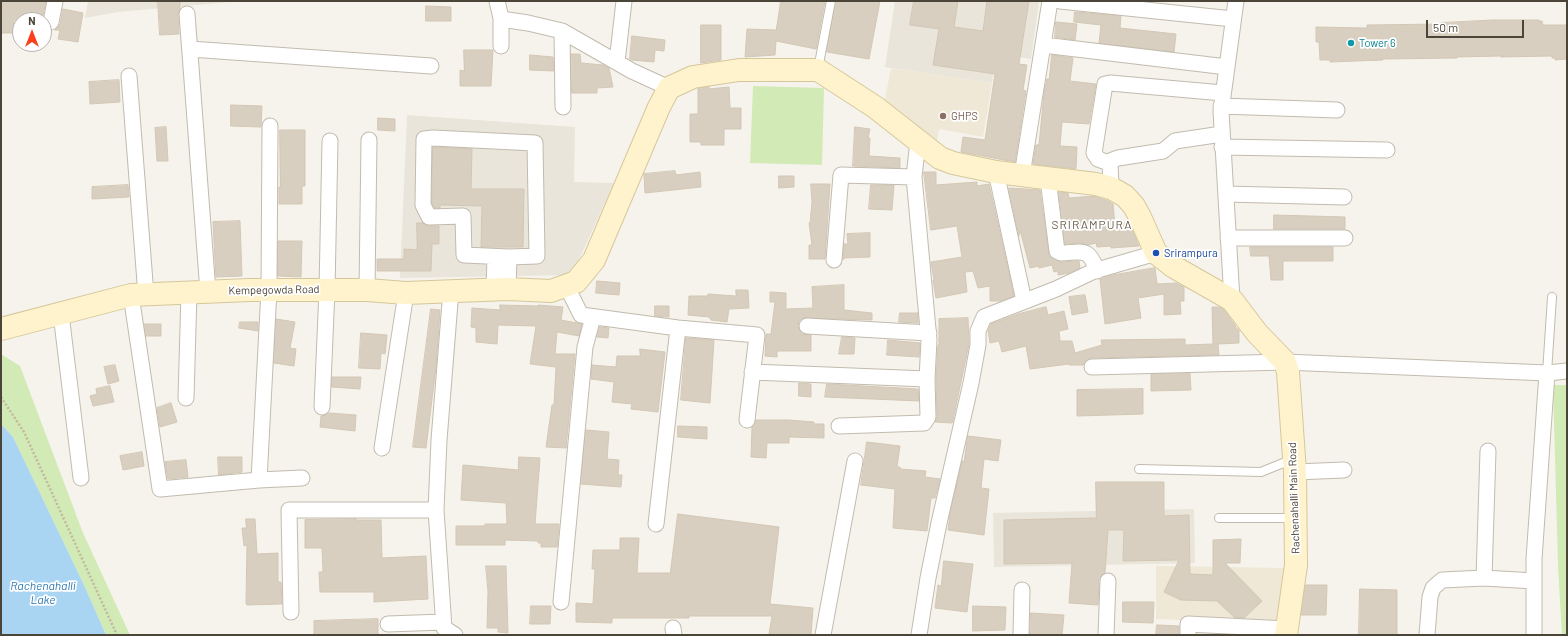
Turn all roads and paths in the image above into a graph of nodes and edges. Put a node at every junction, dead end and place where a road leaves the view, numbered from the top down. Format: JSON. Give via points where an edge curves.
{"nodes":[{"id":1,"x":55,"y":1,"type":"edge"},
{"id":2,"x":497,"y":1,"type":"edge"},
{"id":3,"x":624,"y":1,"type":"edge"},
{"id":4,"x":831,"y":1,"type":"edge"},
{"id":5,"x":1050,"y":1,"type":"edge"},
{"id":6,"x":1060,"y":1,"type":"edge"},
{"id":7,"x":1236,"y":1,"type":"edge"},
{"id":8,"x":187,"y":14,"type":"dead end"},
{"id":9,"x":52,"y":17,"type":"edge"},
{"id":10,"x":501,"y":19,"type":"junction"},
{"id":11,"x":1233,"y":19,"type":"junction"},
{"id":12,"x":562,"y":31,"type":"junction"},
{"id":13,"x":1043,"y":45,"type":"junction"},
{"id":14,"x":501,"y":46,"type":"dead end"},
{"id":15,"x":190,"y":49,"type":"junction"},
{"id":16,"x":617,"y":62,"type":"junction"},
{"id":17,"x":431,"y":66,"type":"dead end"},
{"id":18,"x":1227,"y":67,"type":"junction"},
{"id":19,"x":818,"y":70,"type":"junction"},
{"id":20,"x":129,"y":76,"type":"dead end"},
{"id":21,"x":669,"y":88,"type":"junction"},
{"id":22,"x":1222,"y":100,"type":"junction"},
{"id":23,"x":563,"y":107,"type":"dead end"},
{"id":24,"x":1337,"y":110,"type":"dead end"},
{"id":25,"x":270,"y":126,"type":"dead end"},
{"id":26,"x":369,"y":140,"type":"dead end"},
{"id":27,"x":330,"y":141,"type":"dead end"},
{"id":28,"x":918,"y":141,"type":"junction"},
{"id":29,"x":1222,"y":141,"type":"junction"},
{"id":30,"x":1387,"y":150,"type":"dead end"},
{"id":31,"x":1110,"y":162,"type":"junction"},
{"id":32,"x":996,"y":172,"type":"junction"},
{"id":33,"x":1022,"y":175,"type":"junction"},
{"id":34,"x":914,"y":177,"type":"junction"},
{"id":35,"x":1048,"y":179,"type":"junction"},
{"id":36,"x":1111,"y":188,"type":"junction"},
{"id":37,"x":1226,"y":194,"type":"junction"},
{"id":38,"x":1344,"y":197,"type":"dead end"},
{"id":39,"x":1228,"y":238,"type":"junction"},
{"id":40,"x":1345,"y":238,"type":"dead end"},
{"id":41,"x":1156,"y":253,"type":"junction"},
{"id":42,"x":502,"y":257,"type":"junction"},
{"id":43,"x":834,"y":260,"type":"dead end"},
{"id":44,"x":1097,"y":270,"type":"junction"},
{"id":45,"x":559,"y":288,"type":"junction"},
{"id":46,"x":501,"y":289,"type":"junction"},
{"id":47,"x":269,"y":290,"type":"junction"},
{"id":48,"x":327,"y":290,"type":"junction"},
{"id":49,"x":367,"y":290,"type":"junction"},
{"id":50,"x":450,"y":290,"type":"junction"},
{"id":51,"x":199,"y":292,"type":"junction"},
{"id":52,"x":406,"y":293,"type":"junction"},
{"id":53,"x":138,"y":295,"type":"junction"},
{"id":54,"x":1552,"y":297,"type":"dead end"},
{"id":55,"x":1232,"y":300,"type":"junction"},
{"id":56,"x":1024,"y":301,"type":"junction"},
{"id":57,"x":61,"y":314,"type":"junction"},
{"id":58,"x":593,"y":317,"type":"junction"},
{"id":59,"x":807,"y":326,"type":"dead end"},
{"id":60,"x":678,"y":328,"type":"junction"},
{"id":61,"x":1,"y":329,"type":"edge"},
{"id":62,"x":929,"y":333,"type":"junction"},
{"id":63,"x":1285,"y":362,"type":"junction"},
{"id":64,"x":1092,"y":367,"type":"dead end"},
{"id":65,"x":1567,"y":371,"type":"edge"},
{"id":66,"x":752,"y":372,"type":"junction"},
{"id":67,"x":1547,"y":373,"type":"junction"},
{"id":68,"x":927,"y":379,"type":"junction"},
{"id":69,"x":1,"y":397,"type":"edge"},
{"id":70,"x":186,"y":398,"type":"dead end"},
{"id":71,"x":322,"y":407,"type":"dead end"},
{"id":72,"x":746,"y":420,"type":"dead end"},
{"id":73,"x":839,"y":426,"type":"dead end"},
{"id":74,"x":382,"y":448,"type":"dead end"},
{"id":75,"x":1488,"y":451,"type":"dead end"},
{"id":76,"x":855,"y":461,"type":"dead end"},
{"id":77,"x":1294,"y":466,"type":"junction"},
{"id":78,"x":1139,"y":469,"type":"dead end"},
{"id":79,"x":1344,"y":470,"type":"dead end"},
{"id":80,"x":81,"y":478,"type":"dead end"},
{"id":81,"x":302,"y":478,"type":"dead end"},
{"id":82,"x":259,"y":480,"type":"junction"},
{"id":83,"x":436,"y":510,"type":"junction"},
{"id":84,"x":1219,"y":518,"type":"dead end"},
{"id":85,"x":1296,"y":518,"type":"junction"},
{"id":86,"x":656,"y":524,"type":"dead end"},
{"id":87,"x":1484,"y":578,"type":"junction"},
{"id":88,"x":1108,"y":581,"type":"dead end"},
{"id":89,"x":1534,"y":581,"type":"junction"},
{"id":90,"x":1022,"y":590,"type":"dead end"},
{"id":91,"x":561,"y":602,"type":"dead end"},
{"id":92,"x":291,"y":612,"type":"dead end"},
{"id":93,"x":388,"y":624,"type":"dead end"},
{"id":94,"x":446,"y":630,"type":"edge"},
{"id":95,"x":1287,"y":632,"type":"edge"},
{"id":96,"x":117,"y":635,"type":"edge"},
{"id":97,"x":823,"y":635,"type":"edge"},
{"id":98,"x":920,"y":635,"type":"edge"},
{"id":99,"x":1021,"y":635,"type":"edge"},
{"id":100,"x":1106,"y":635,"type":"edge"},
{"id":101,"x":1188,"y":635,"type":"edge"},
{"id":102,"x":1427,"y":635,"type":"edge"},
{"id":103,"x":1534,"y":635,"type":"edge"}],
"edges":[{"from":1,"to":9,"type":"street"},
{"from":2,"to":10,"type":"street"},
{"from":3,"to":16,"type":"street"},
{"from":4,"to":19,"type":"lane"},
{"from":5,"to":13,"type":"street"},
{"from":6,"to":11,"type":"street"},
{"from":7,"to":11,"type":"street"},
{"from":8,"to":15,"type":"street"},
{"from":10,"to":12,"type":"street"},
{"from":10,"to":14,"type":"street"},
{"from":11,"to":18,"type":"street"},
{"from":12,"to":16,"type":"street"},
{"from":12,"to":23,"type":"street"},
{"from":13,"to":18,"type":"street"},
{"from":13,"to":33,"type":"street"},
{"from":15,"to":17,"type":"street"},
{"from":15,"to":51,"type":"street"},
{"from":16,"to":21,"type":"street"},
{"from":18,"to":22,"type":"street"},
{"from":19,"to":21,"type":"street","via":[[739,70],[693,77]]},
{"from":19,"to":28,"type":"street","via":[[875,107]]},
{"from":20,"to":53,"type":"street"},
{"from":21,"to":45,"type":"street","via":[[594,260],[576,282]]},
{"from":22,"to":24,"type":"street"},
{"from":22,"to":29,"type":"street"},
{"from":22,"to":31,"type":"street","via":[[1105,84],[1094,153],[1098,159]]},
{"from":25,"to":47,"type":"street"},
{"from":26,"to":49,"type":"street"},
{"from":27,"to":48,"type":"street"},
{"from":28,"to":32,"type":"street","via":[[940,158]]},
{"from":28,"to":34,"type":"street"},
{"from":29,"to":30,"type":"street"},
{"from":29,"to":31,"type":"street","via":[[1175,141],[1163,151],[1118,158]]},
{"from":29,"to":37,"type":"street"},
{"from":31,"to":36,"type":"street"},
{"from":32,"to":33,"type":"street"},
{"from":32,"to":56,"type":"street"},
{"from":33,"to":35,"type":"street"},
{"from":34,"to":43,"type":"street","via":[[841,175]]},
{"from":34,"to":62,"type":"street"},
{"from":35,"to":36,"type":"street"},
{"from":35,"to":44,"type":"street","via":[[1057,251],[1086,253],[1091,256]]},
{"from":36,"to":41,"type":"street","via":[[1125,196],[1134,206]]},
{"from":37,"to":38,"type":"street"},
{"from":37,"to":39,"type":"street"},
{"from":39,"to":40,"type":"street"},
{"from":39,"to":55,"type":"street"},
{"from":41,"to":44,"type":"street"},
{"from":41,"to":55,"type":"street","via":[[1174,267]]},
{"from":42,"to":42,"type":"street","via":[[464,255],[463,216],[430,216],[423,205],[424,139],[535,143],[537,256]]},
{"from":42,"to":46,"type":"street"},
{"from":44,"to":56,"type":"street"},
{"from":45,"to":46,"type":"street","name":"Kempegowda Road"},
{"from":45,"to":58,"type":"street","via":[[581,315]]},
{"from":46,"to":50,"type":"street","name":"Kempegowda Road"},
{"from":47,"to":48,"type":"street","name":"Kempegowda Road"},
{"from":47,"to":51,"type":"street","name":"Kempegowda Road"},
{"from":47,"to":82,"type":"street"},
{"from":48,"to":49,"type":"street","name":"Kempegowda Road"},
{"from":48,"to":71,"type":"street"},
{"from":49,"to":52,"type":"street","name":"Kempegowda Road"},
{"from":50,"to":52,"type":"street","name":"Kempegowda Road"},
{"from":50,"to":83,"type":"street"},
{"from":51,"to":53,"type":"street","name":"Kempegowda Road"},
{"from":51,"to":70,"type":"street"},
{"from":52,"to":74,"type":"street"},
{"from":53,"to":57,"type":"street","name":"Kempegowda Road"},
{"from":53,"to":82,"type":"street","via":[[160,489]]},
{"from":54,"to":67,"type":"lane"},
{"from":55,"to":63,"type":"street","via":[[1257,333]]},
{"from":56,"to":98,"type":"street","via":[[984,317],[978,331],[971,383],[928,578]]},
{"from":57,"to":61,"type":"street","name":"Kempegowda Road"},
{"from":57,"to":80,"type":"street"},
{"from":58,"to":60,"type":"street"},
{"from":58,"to":91,"type":"street","via":[[585,347]]},
{"from":59,"to":62,"type":"street"},
{"from":60,"to":66,"type":"street","via":[[757,335]]},
{"from":60,"to":86,"type":"street"},
{"from":62,"to":68,"type":"street"},
{"from":63,"to":64,"type":"street"},
{"from":63,"to":67,"type":"street"},
{"from":63,"to":77,"type":"street","name":"Rachenahalli Main Road","via":[[1288,372]]},
{"from":65,"to":67,"type":"street"},
{"from":66,"to":68,"type":"street"},
{"from":66,"to":72,"type":"street"},
{"from":67,"to":89,"type":"street"},
{"from":68,"to":73,"type":"street","via":[[928,417],[924,423]]},
{"from":69,"to":96,"type":"path","via":[[24,432]]},
{"from":75,"to":87,"type":"street"},
{"from":76,"to":97,"type":"street"},
{"from":77,"to":78,"type":"lane","via":[[1260,472]]},
{"from":77,"to":79,"type":"street"},
{"from":77,"to":85,"type":"street","name":"Rachenahalli Main Road"},
{"from":81,"to":82,"type":"street"},
{"from":83,"to":92,"type":"street","via":[[289,510]]},
{"from":83,"to":94,"type":"street"},
{"from":84,"to":85,"type":"lane"},
{"from":85,"to":95,"type":"street","name":"Rachenahalli Main Road","via":[[1296,565]]},
{"from":87,"to":89,"type":"street"},
{"from":87,"to":102,"type":"street","via":[[1442,580],[1433,588]]},
{"from":88,"to":100,"type":"street"},
{"from":89,"to":103,"type":"street"},
{"from":90,"to":99,"type":"street"},
{"from":93,"to":94,"type":"street"},
{"from":95,"to":101,"type":"street","via":[[1188,624]]}]}
